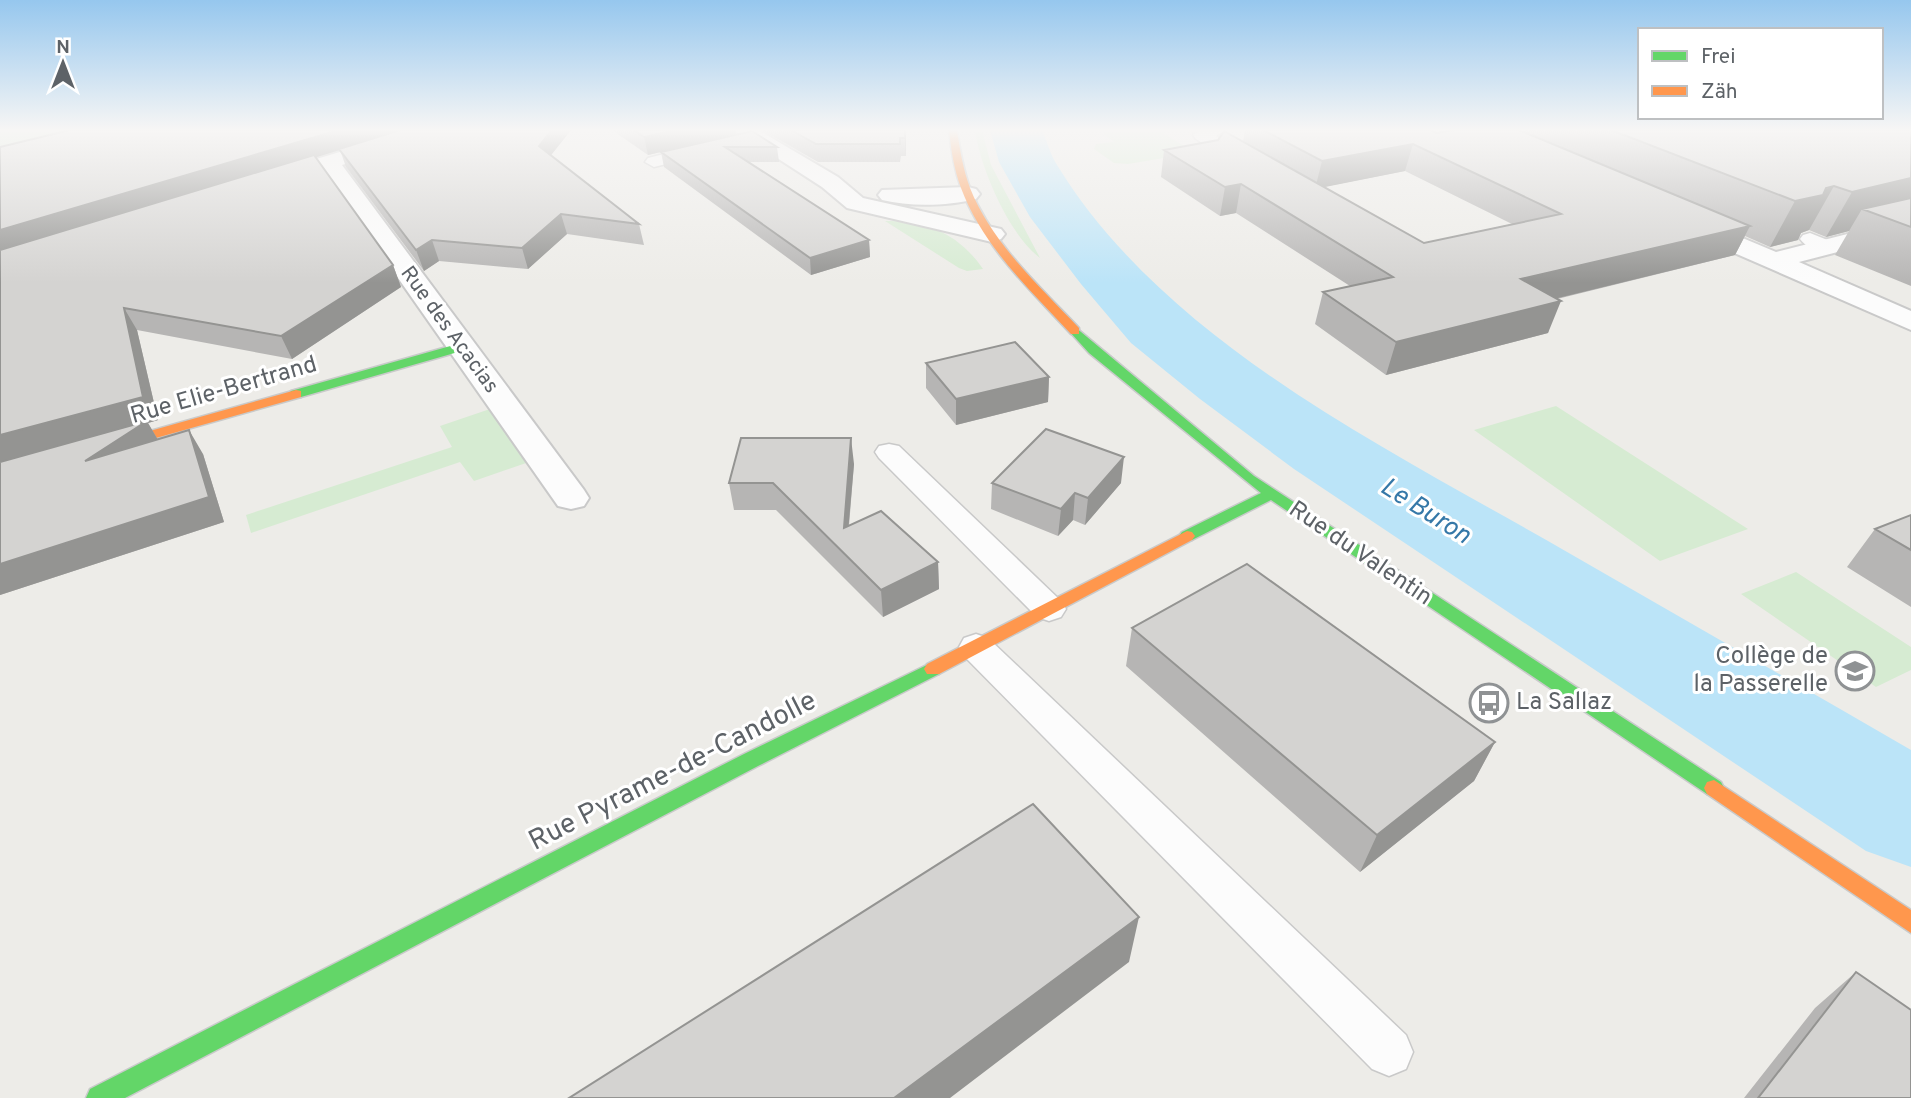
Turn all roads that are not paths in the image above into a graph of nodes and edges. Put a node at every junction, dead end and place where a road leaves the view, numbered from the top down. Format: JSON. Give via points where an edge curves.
{"nodes":[{"id":1,"x":266,"y":181,"type":"edge"},
{"id":2,"x":342,"y":181,"type":"edge"},
{"id":3,"x":964,"y":181,"type":"edge"},
{"id":4,"x":830,"y":182,"type":"joint"},
{"id":5,"x":251,"y":186,"type":"edge"},
{"id":6,"x":968,"y":194,"type":"junction"},
{"id":7,"x":1671,"y":216,"type":"edge"},
{"id":8,"x":1911,"y":225,"type":"edge"},
{"id":9,"x":992,"y":234,"type":"junction"},
{"id":10,"x":1773,"y":261,"type":"junction"},
{"id":11,"x":1911,"y":321,"type":"edge"},
{"id":12,"x":461,"y":347,"type":"junction"},
{"id":13,"x":889,"y":452,"type":"dead end"},
{"id":14,"x":0,"y":478,"type":"edge"},
{"id":15,"x":1271,"y":495,"type":"junction"},
{"id":16,"x":571,"y":498,"type":"dead end"},
{"id":17,"x":1049,"y":609,"type":"junction"},
{"id":18,"x":976,"y":647,"type":"junction"},
{"id":19,"x":1911,"y":923,"type":"edge"},
{"id":20,"x":1389,"y":1052,"type":"dead end"},
{"id":21,"x":99,"y":1098,"type":"edge"}],
"edges":[{"from":1,"to":5,"type":"street"},
{"from":2,"to":12,"type":"street","name":"Rue des Acacias"},
{"from":3,"to":6,"type":"main road","name":"Rue du Valentin"},
{"from":4,"to":6,"type":"street","via":[[877,194]]},
{"from":4,"to":9,"type":"street","via":[[855,203]]},
{"from":6,"to":9,"type":"main road","name":"Rue du Valentin"},
{"from":7,"to":10,"type":"street"},
{"from":8,"to":10,"type":"street","via":[[1819,243]]},
{"from":9,"to":15,"type":"main road","name":"Rue du Valentin","via":[[1093,350]]},
{"from":10,"to":11,"type":"street"},
{"from":12,"to":14,"type":"main road","name":"Rue Elie-Bertrand"},
{"from":12,"to":16,"type":"street","name":"Rue des Acacias"},
{"from":13,"to":17,"type":"lane"},
{"from":15,"to":17,"type":"main road","name":"Rue Pyrame-de-Candolle"},
{"from":15,"to":19,"type":"main road","name":"Rue du Valentin"},
{"from":17,"to":18,"type":"main road","name":"Rue Pyrame-de-Candolle"},
{"from":18,"to":20,"type":"lane"},
{"from":18,"to":21,"type":"main road","name":"Rue Pyrame-de-Candolle"}]}
